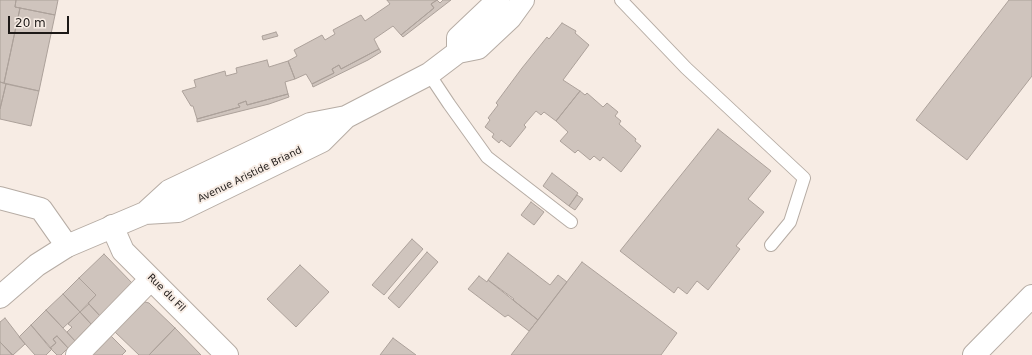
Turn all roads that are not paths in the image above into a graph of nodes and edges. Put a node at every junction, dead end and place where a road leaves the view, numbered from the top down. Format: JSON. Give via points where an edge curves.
{"nodes":[{"id":1,"x":498,"y":0,"type":"edge"},
{"id":2,"x":523,"y":0,"type":"edge"},
{"id":3,"x":621,"y":0,"type":"edge"},
{"id":4,"x":458,"y":52,"type":"junction"},
{"id":5,"x":429,"y":74,"type":"junction"},
{"id":6,"x":0,"y":198,"type":"edge"},
{"id":7,"x":571,"y":222,"type":"dead end"},
{"id":8,"x":112,"y":226,"type":"junction"},
{"id":9,"x":771,"y":245,"type":"dead end"},
{"id":10,"x":67,"y":246,"type":"junction"},
{"id":11,"x":151,"y":279,"type":"junction"},
{"id":12,"x":1032,"y":296,"type":"edge"},
{"id":13,"x":0,"y":297,"type":"edge"},
{"id":14,"x":77,"y":355,"type":"edge"},
{"id":15,"x":227,"y":355,"type":"edge"},
{"id":16,"x":974,"y":355,"type":"edge"}],
"edges":[{"from":1,"to":4,"type":"main road","via":[[458,38]]},
{"from":2,"to":4,"type":"main road","name":"Avenue Aristide Briand","via":[[510,18],[478,48]]},
{"from":3,"to":9,"type":"lane","via":[[686,68],[804,178],[790,222]]},
{"from":4,"to":5,"type":"main road","name":"Avenue Aristide Briand"},
{"from":5,"to":7,"type":"lane","via":[[487,157]]},
{"from":5,"to":8,"type":"main road","name":"Avenue Aristide Briand","via":[[346,117],[310,124],[169,191],[145,213]]},
{"from":6,"to":10,"type":"main road","via":[[41,209]]},
{"from":8,"to":10,"type":"main road","name":"Avenue Aristide Briand"},
{"from":8,"to":11,"type":"main road","name":"Rue du Fil","via":[[123,251]]},
{"from":10,"to":13,"type":"main road","name":"Avenue Aristide Briand","via":[[37,265]]},
{"from":11,"to":14,"type":"main road"},
{"from":11,"to":15,"type":"main road","name":"Rue du Fil"},
{"from":12,"to":16,"type":"main road"}]}
